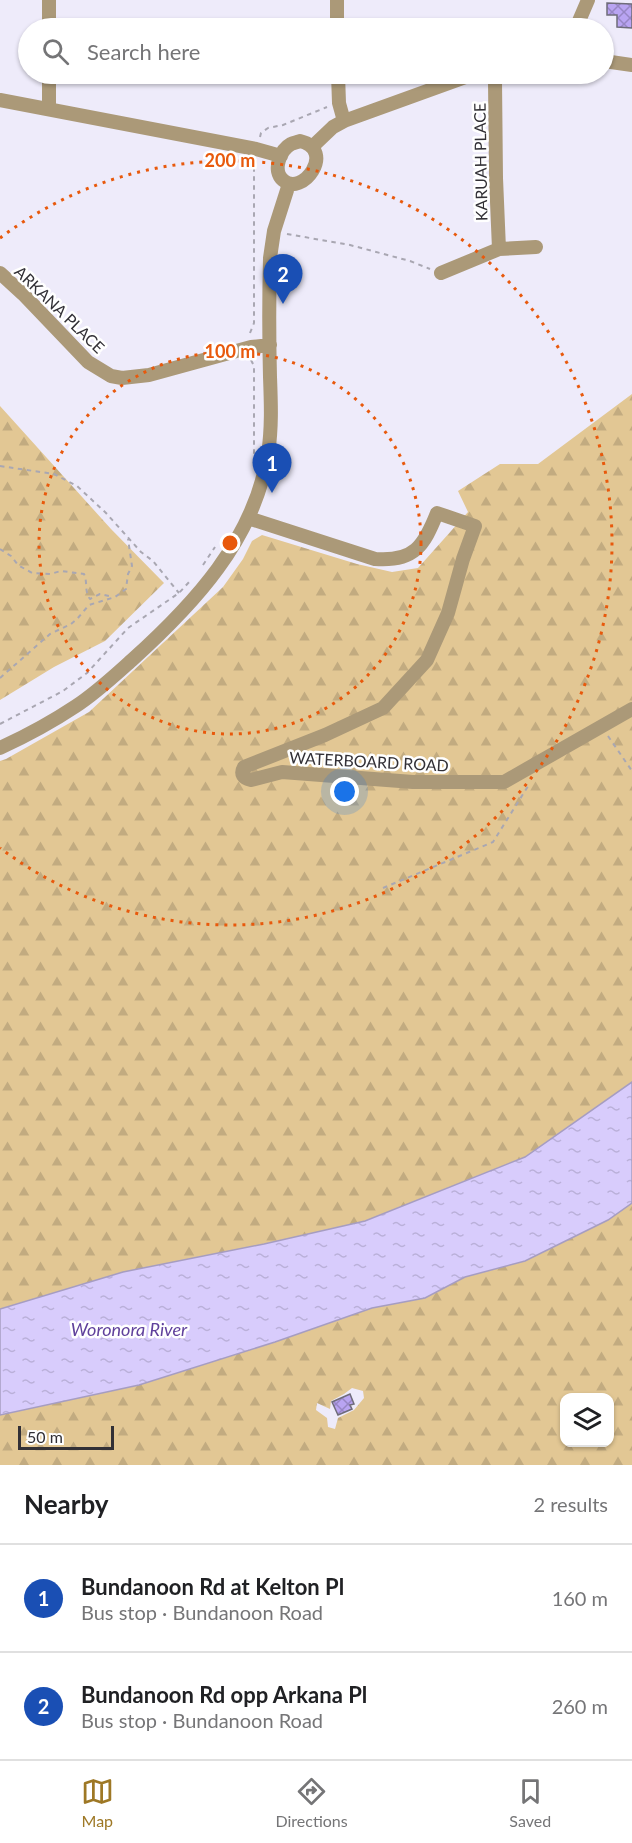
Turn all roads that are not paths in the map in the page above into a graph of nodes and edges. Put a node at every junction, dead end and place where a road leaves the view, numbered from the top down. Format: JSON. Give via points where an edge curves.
{"nodes":[{"id":1,"x":49,"y":0,"type":"edge"},
{"id":2,"x":337,"y":0,"type":"edge"},
{"id":3,"x":588,"y":0,"type":"edge"},
{"id":4,"x":49,"y":18,"type":"edge"},
{"id":5,"x":337,"y":18,"type":"edge"},
{"id":6,"x":580,"y":18,"type":"edge"},
{"id":7,"x":614,"y":63,"type":"edge"},
{"id":8,"x":632,"y":65,"type":"edge"},
{"id":9,"x":49,"y":84,"type":"edge"},
{"id":10,"x":338,"y":84,"type":"edge"},
{"id":11,"x":446,"y":84,"type":"edge"},
{"id":12,"x":495,"y":84,"type":"edge"},
{"id":13,"x":0,"y":100,"type":"edge"},
{"id":14,"x":49,"y":109,"type":"junction"},
{"id":15,"x":344,"y":121,"type":"junction"},
{"id":16,"x":312,"y":147,"type":"junction"},
{"id":17,"x":281,"y":156,"type":"junction"},
{"id":18,"x":289,"y":184,"type":"junction"},
{"id":19,"x":536,"y":247,"type":"dead end"},
{"id":20,"x":499,"y":249,"type":"junction"},
{"id":21,"x":0,"y":273,"type":"edge"},
{"id":22,"x":441,"y":273,"type":"road end"},
{"id":23,"x":270,"y":345,"type":"junction"},
{"id":24,"x":248,"y":518,"type":"junction"},
{"id":25,"x":632,"y":709,"type":"edge"},
{"id":26,"x":0,"y":748,"type":"edge"}],
"edges":[{"from":1,"to":4,"type":"street"},
{"from":2,"to":5,"type":"street"},
{"from":3,"to":6,"type":"street"},
{"from":7,"to":8,"type":"street"},
{"from":9,"to":14,"type":"street"},
{"from":10,"to":15,"type":"street"},
{"from":11,"to":15,"type":"street"},
{"from":12,"to":20,"type":"street","name":"KARUAH PLACE"},
{"from":13,"to":14,"type":"street"},
{"from":14,"to":17,"type":"street"},
{"from":15,"to":16,"type":"street"},
{"from":16,"to":17,"type":"street","via":[[300,141],[292,143]]},
{"from":16,"to":18,"type":"street","via":[[316,155],[313,169],[302,182]]},
{"from":17,"to":18,"type":"street","via":[[278,173]]},
{"from":18,"to":23,"type":"street","via":[[270,258]]},
{"from":19,"to":20,"type":"street"},
{"from":20,"to":22,"type":"street"},
{"from":21,"to":23,"type":"street","name":"ARKANA PLACE","via":[[88,362],[111,376],[149,375]]},
{"from":23,"to":24,"type":"street","via":[[270,438]]},
{"from":24,"to":25,"type":"street","name":"WATERBOARD ROAD","via":[[375,559],[393,560],[422,545],[437,513],[475,526],[448,613],[427,660],[383,708],[244,767],[246,779],[282,772],[413,782],[504,782]]},
{"from":24,"to":26,"type":"street","via":[[202,590],[146,647],[78,705]]}]}
